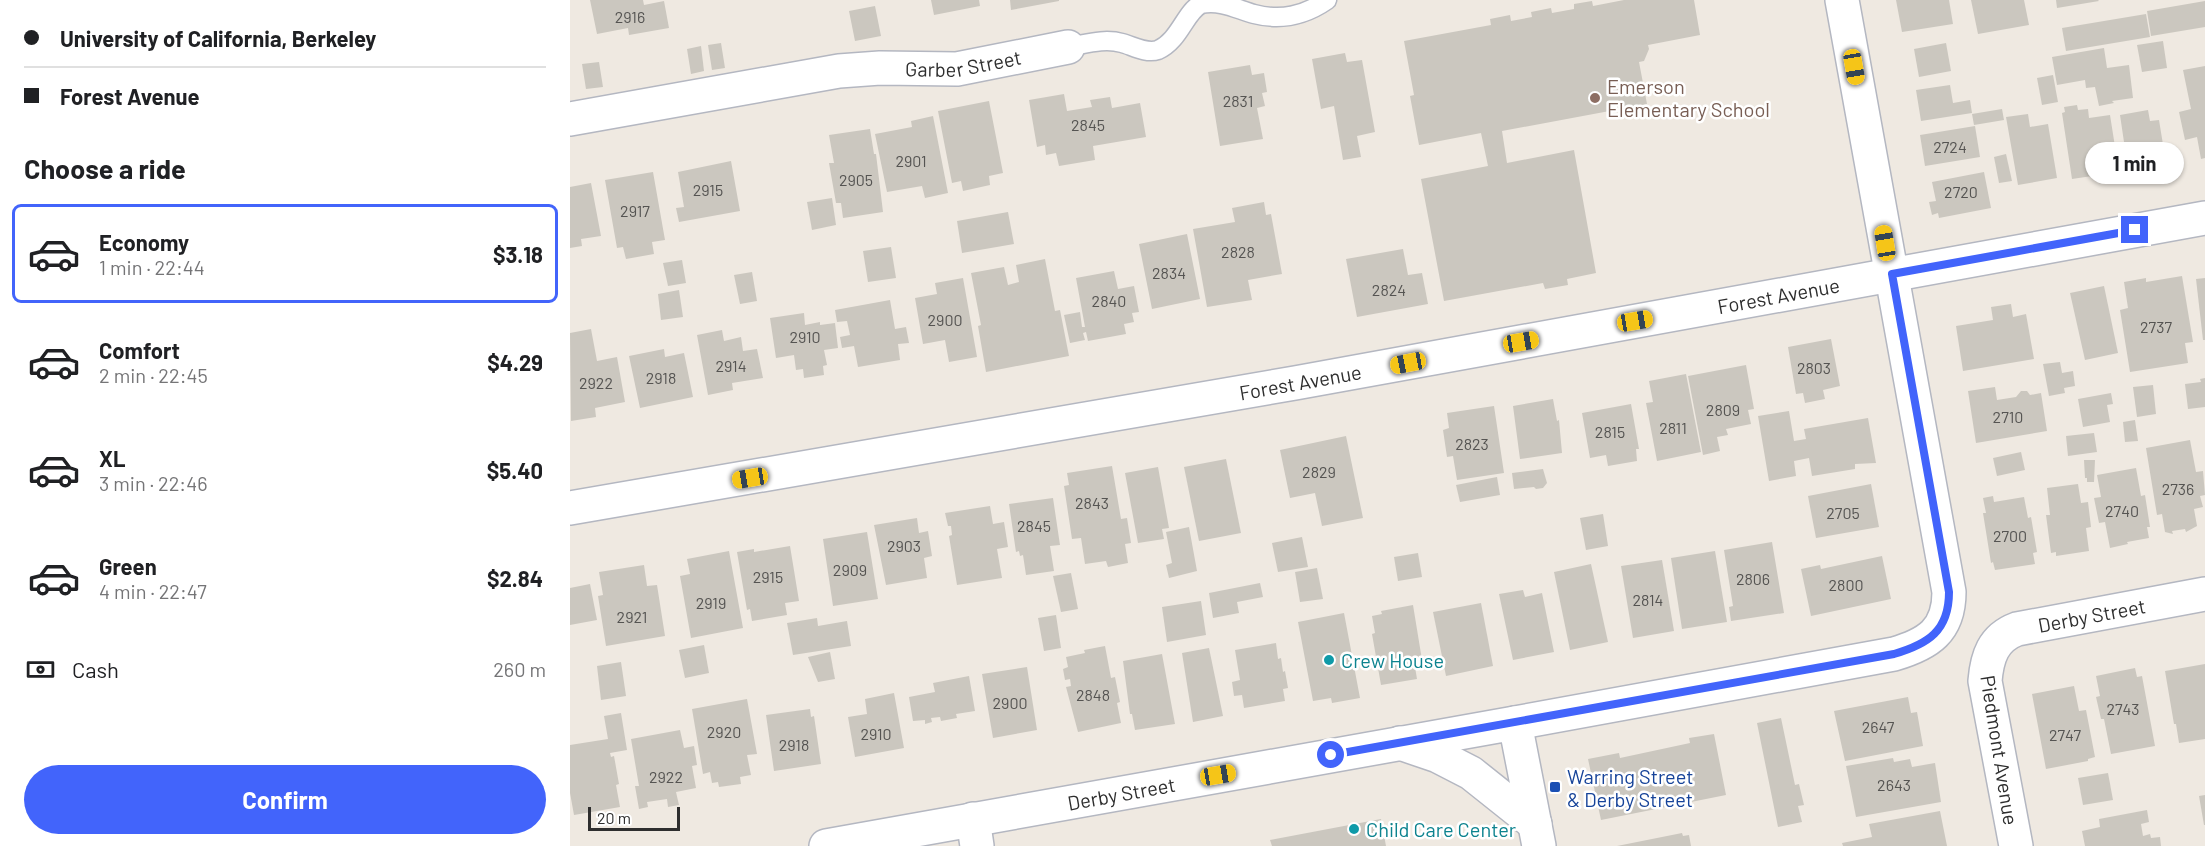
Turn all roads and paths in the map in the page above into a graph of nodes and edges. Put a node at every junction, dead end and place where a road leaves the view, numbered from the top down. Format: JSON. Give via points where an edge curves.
{"nodes":[{"id":1,"x":1327,"y":0,"type":"edge"},
{"id":2,"x":1842,"y":0,"type":"edge"},
{"id":3,"x":1068,"y":47,"type":"joint"},
{"id":4,"x":570,"y":119,"type":"edge"},
{"id":5,"x":2205,"y":218,"type":"edge"},
{"id":6,"x":1892,"y":274,"type":"junction"},
{"id":7,"x":570,"y":508,"type":"edge"},
{"id":8,"x":2205,"y":594,"type":"edge"},
{"id":9,"x":1989,"y":654,"type":"joint"},
{"id":10,"x":1515,"y":723,"type":"junction"},
{"id":11,"x":1399,"y":743,"type":"junction"},
{"id":12,"x":975,"y":833,"type":"edge"},
{"id":13,"x":1537,"y":835,"type":"edge"},
{"id":14,"x":826,"y":846,"type":"edge"},
{"id":15,"x":2016,"y":846,"type":"edge"}],
"edges":[{"from":1,"to":3,"type":"lane","name":"Garber Street","via":[[1312,10],[1280,18],[1252,14],[1223,1],[1201,4],[1175,38],[1156,50],[1106,40]]},
{"from":2,"to":6,"type":"street"},
{"from":3,"to":4,"type":"street","name":"Garber Street","via":[[957,69],[839,71]]},
{"from":5,"to":6,"type":"street","name":"Forest Avenue"},
{"from":6,"to":7,"type":"street","name":"Forest Avenue","via":[[997,436]]},
{"from":6,"to":10,"type":"street","name":"Derby Street","via":[[1949,592],[1941,628],[1929,640],[1894,654]]},
{"from":8,"to":9,"type":"street","name":"Derby Street","via":[[2018,629],[2002,637]]},
{"from":9,"to":15,"type":"street","name":"Piedmont Avenue","via":[[1986,688]]},
{"from":10,"to":11,"type":"street","name":"Derby Street"},
{"from":10,"to":13,"type":"street"},
{"from":11,"to":12,"type":"street","name":"Derby Street"},
{"from":11,"to":13,"type":"street","via":[[1471,773]]},
{"from":12,"to":14,"type":"street","name":"Derby Street"}]}
